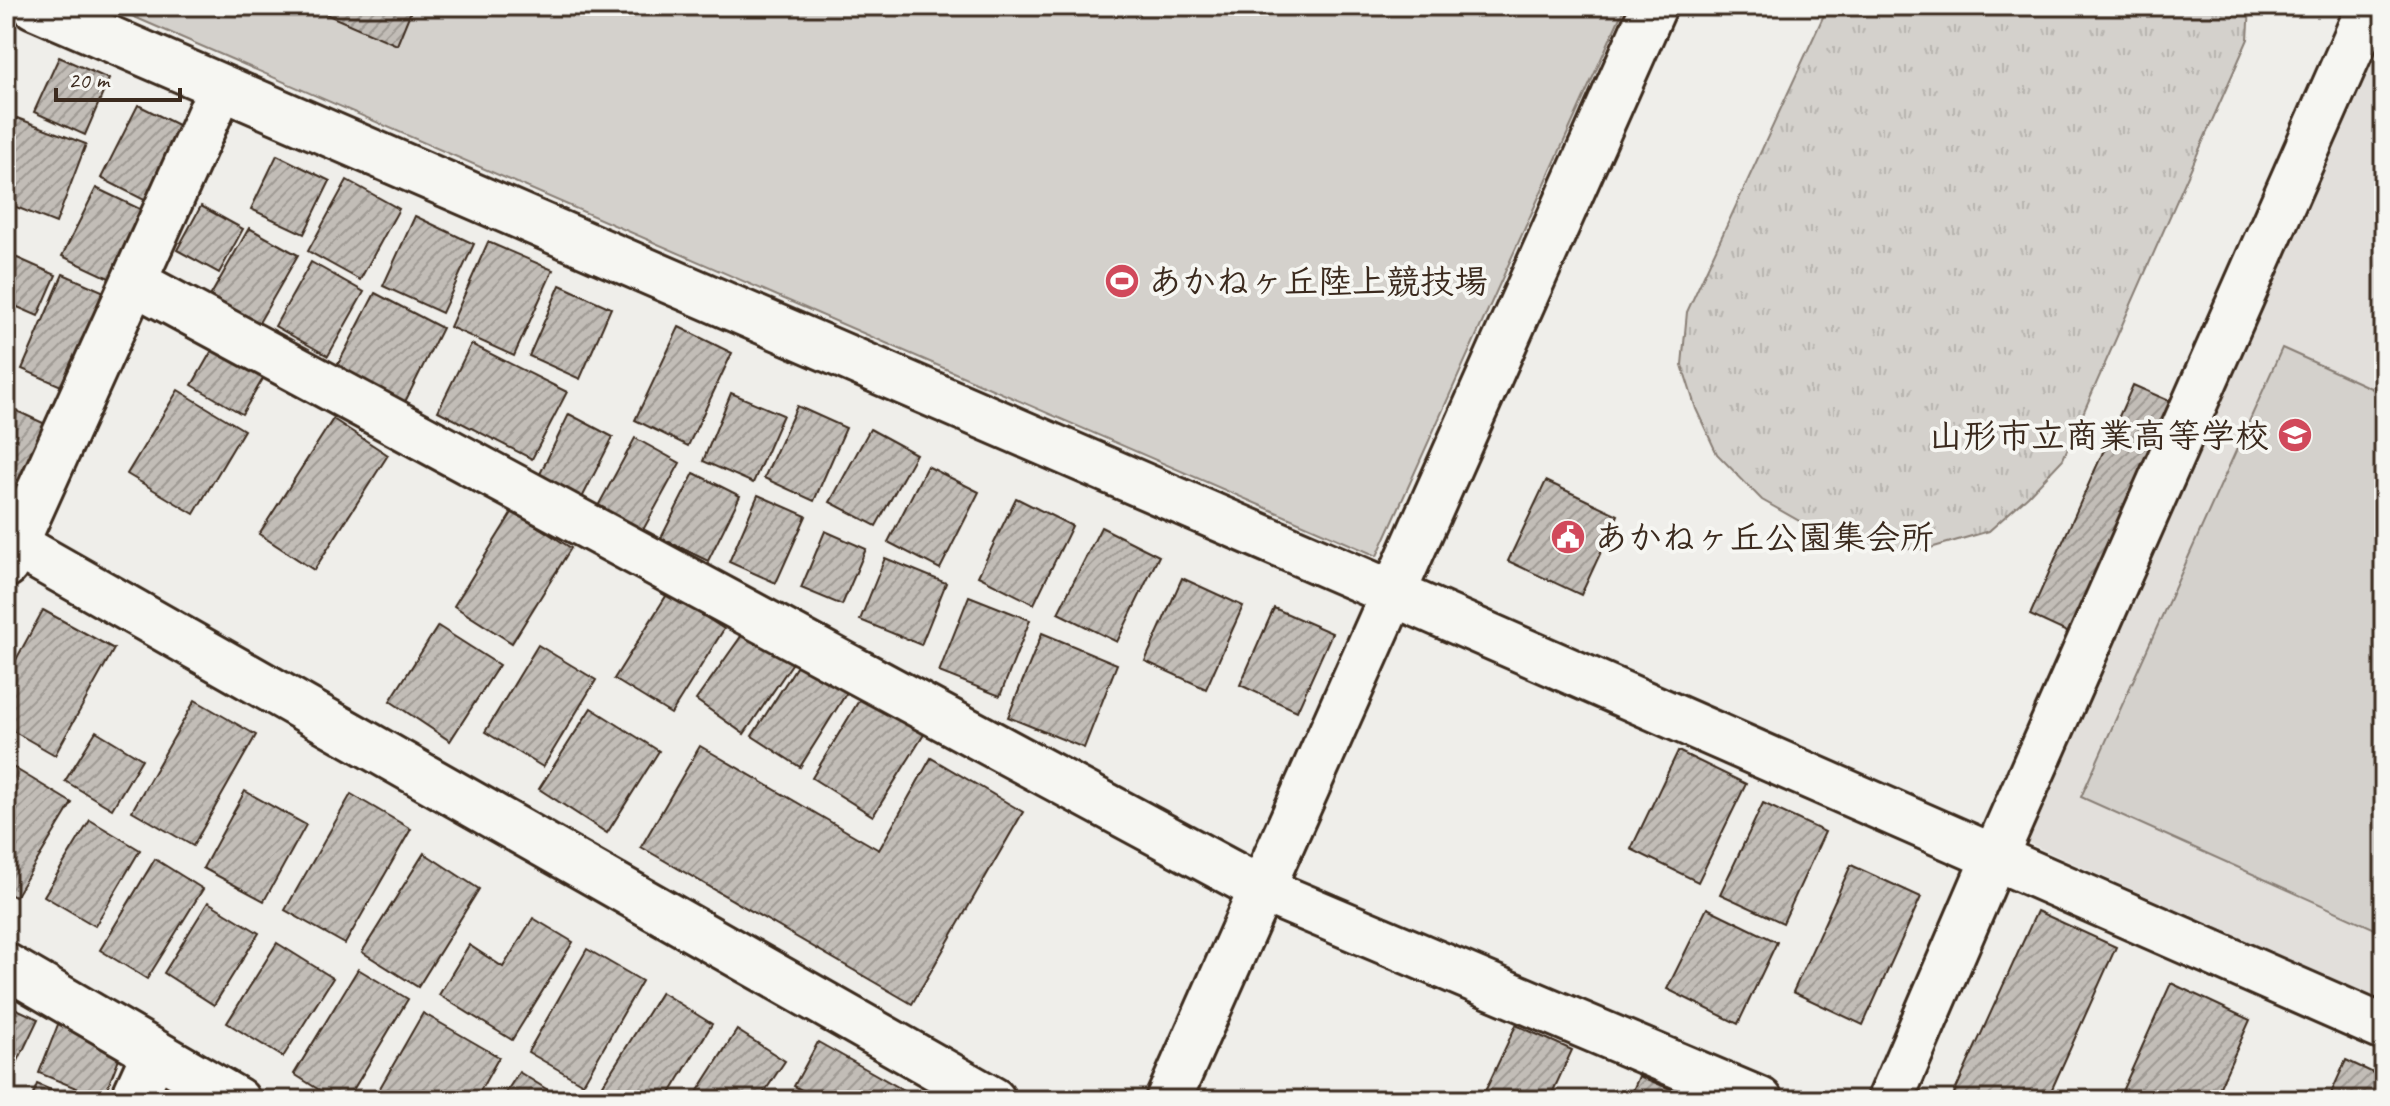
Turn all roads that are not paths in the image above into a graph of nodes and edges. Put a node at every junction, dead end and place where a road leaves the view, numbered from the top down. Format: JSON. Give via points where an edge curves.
{"nodes":[{"id":1,"x":34,"y":6,"type":"edge"},
{"id":2,"x":1654,"y":6,"type":"edge"},
{"id":3,"x":2370,"y":6,"type":"edge"},
{"id":4,"x":221,"y":88,"type":"junction"},
{"id":5,"x":134,"y":282,"type":"junction"},
{"id":6,"x":9,"y":549,"type":"edge"},
{"id":7,"x":1394,"y":594,"type":"junction"},
{"id":8,"x":1995,"y":856,"type":"junction"},
{"id":9,"x":1261,"y":889,"type":"junction"},
{"id":10,"x":6,"y":966,"type":"edge"},
{"id":11,"x":2384,"y":1028,"type":"edge"},
{"id":12,"x":154,"y":1054,"type":"junction"},
{"id":13,"x":133,"y":1100,"type":"edge"},
{"id":14,"x":237,"y":1100,"type":"edge"},
{"id":15,"x":993,"y":1100,"type":"edge"},
{"id":16,"x":1168,"y":1100,"type":"edge"},
{"id":17,"x":1760,"y":1100,"type":"edge"},
{"id":18,"x":1890,"y":1100,"type":"edge"}],
"edges":[{"from":1,"to":4,"type":"street"},
{"from":2,"to":7,"type":"street"},
{"from":3,"to":8,"type":"street"},
{"from":4,"to":5,"type":"street"},
{"from":4,"to":7,"type":"street"},
{"from":5,"to":6,"type":"street"},
{"from":5,"to":9,"type":"street"},
{"from":6,"to":15,"type":"street"},
{"from":7,"to":8,"type":"street"},
{"from":7,"to":9,"type":"street"},
{"from":8,"to":11,"type":"street"},
{"from":8,"to":18,"type":"street"},
{"from":9,"to":16,"type":"street"},
{"from":9,"to":17,"type":"street"},
{"from":10,"to":12,"type":"street"},
{"from":12,"to":13,"type":"street"},
{"from":12,"to":14,"type":"street"}]}
